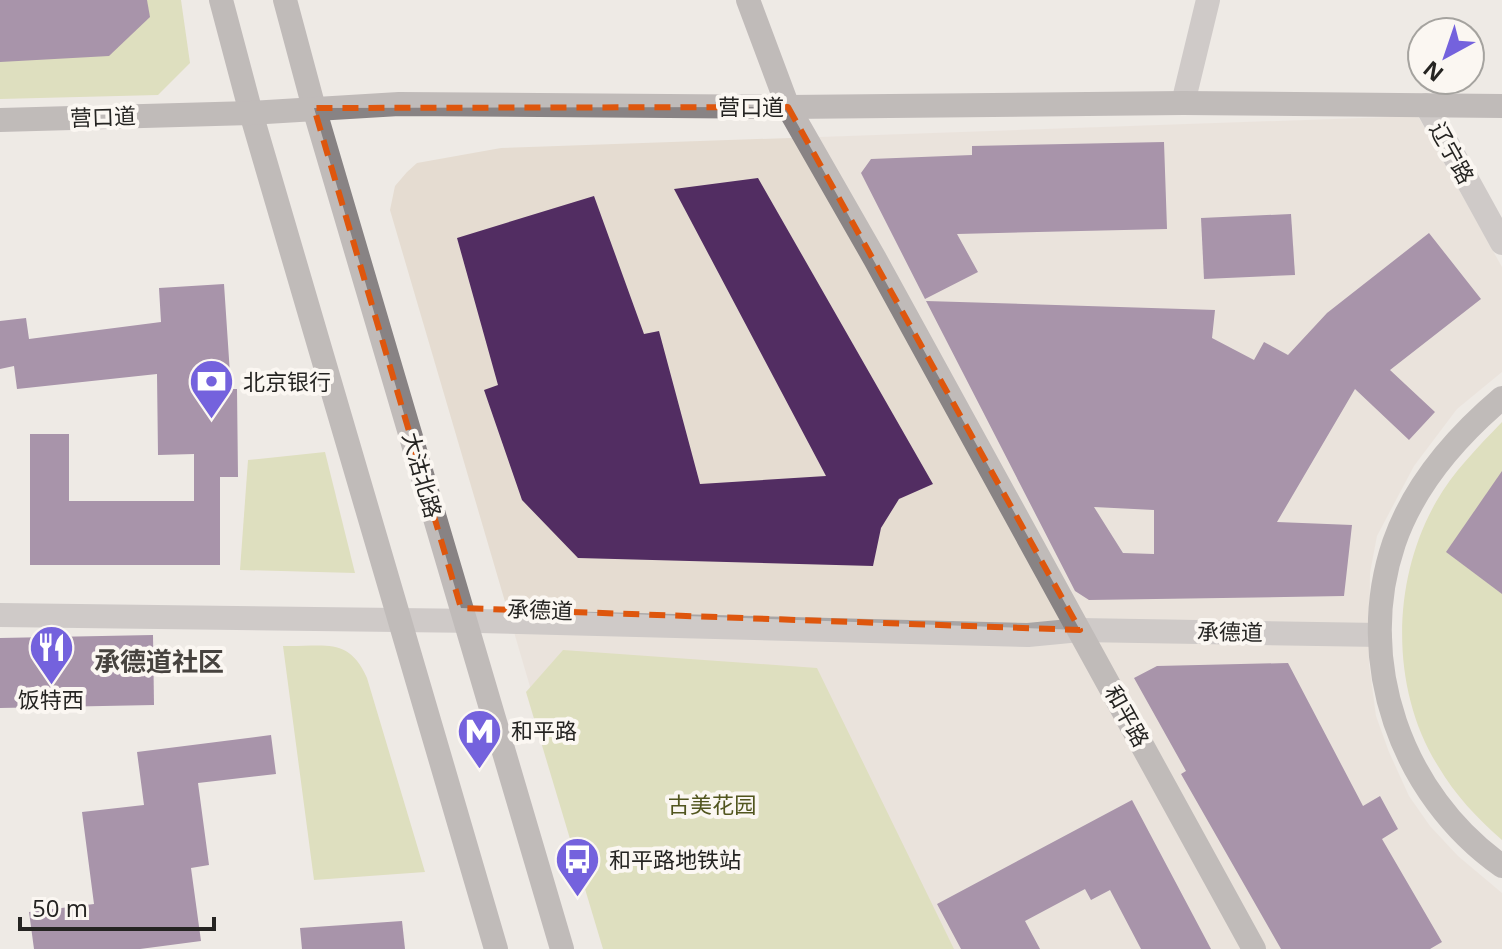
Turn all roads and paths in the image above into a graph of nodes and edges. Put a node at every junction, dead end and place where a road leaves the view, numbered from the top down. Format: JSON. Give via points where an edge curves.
{"nodes":[{"id":1,"x":221,"y":0,"type":"edge"},
{"id":2,"x":285,"y":0,"type":"edge"},
{"id":3,"x":748,"y":0,"type":"edge"},
{"id":4,"x":1208,"y":0,"type":"edge"},
{"id":5,"x":1183,"y":103,"type":"junction"},
{"id":6,"x":1426,"y":105,"type":"junction"},
{"id":7,"x":1502,"y":106,"type":"edge"},
{"id":8,"x":788,"y":107,"type":"junction"},
{"id":9,"x":314,"y":108,"type":"junction"},
{"id":10,"x":251,"y":113,"type":"junction"},
{"id":11,"x":0,"y":120,"type":"edge"},
{"id":12,"x":1502,"y":243,"type":"edge"},
{"id":13,"x":1502,"y":398,"type":"edge"},
{"id":14,"x":0,"y":600,"type":"edge"},
{"id":15,"x":398,"y":613,"type":"junction"},
{"id":16,"x":462,"y":614,"type":"junction"},
{"id":17,"x":0,"y":615,"type":"edge"},
{"id":18,"x":1080,"y":630,"type":"junction"},
{"id":19,"x":1380,"y":635,"type":"junction"},
{"id":20,"x":1502,"y":866,"type":"edge"},
{"id":21,"x":496,"y":949,"type":"edge"},
{"id":22,"x":562,"y":949,"type":"edge"},
{"id":23,"x":1254,"y":949,"type":"edge"}],
"edges":[{"from":1,"to":10,"type":"street"},
{"from":2,"to":9,"type":"street","name":"大沽北路"},
{"from":3,"to":8,"type":"street","name":"和平路"},
{"from":4,"to":5,"type":"street"},
{"from":5,"to":6,"type":"street","name":"营口道"},
{"from":5,"to":8,"type":"street","name":"营口道"},
{"from":6,"to":7,"type":"street","name":"营口道"},
{"from":6,"to":12,"type":"street","name":"辽宁路"},
{"from":8,"to":9,"type":"street","name":"营口道"},
{"from":8,"to":18,"type":"street","name":"和平路"},
{"from":9,"to":10,"type":"street","name":"营口道"},
{"from":9,"to":16,"type":"street","name":"大沽北路"},
{"from":10,"to":11,"type":"street","name":"营口道"},
{"from":10,"to":15,"type":"street"},
{"from":13,"to":19,"type":"street","via":[[1448,450],[1407,513],[1385,576]]},
{"from":14,"to":15,"type":"street","name":"承德道"},
{"from":15,"to":16,"type":"street","name":"承德道"},
{"from":15,"to":17,"type":"street","name":"承德道"},
{"from":15,"to":21,"type":"street"},
{"from":16,"to":18,"type":"street","name":"承德道","via":[[1028,635]]},
{"from":16,"to":22,"type":"street","name":"大沽北路"},
{"from":18,"to":19,"type":"street","name":"承德道"},
{"from":18,"to":23,"type":"street","name":"和平路"},
{"from":19,"to":20,"type":"street","via":[[1388,700],[1409,757],[1457,828]]}]}
